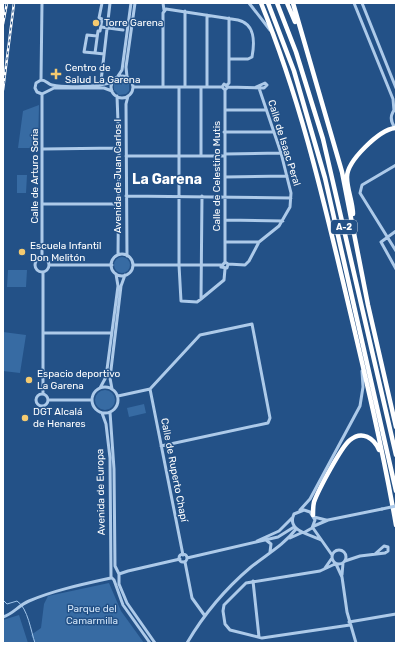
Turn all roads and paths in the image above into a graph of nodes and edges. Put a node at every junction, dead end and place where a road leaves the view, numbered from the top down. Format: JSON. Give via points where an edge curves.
{"nodes":[{"id":1,"x":42,"y":3,"type":"edge"},
{"id":2,"x":102,"y":3,"type":"edge"},
{"id":3,"x":110,"y":3,"type":"edge"},
{"id":4,"x":131,"y":3,"type":"edge"},
{"id":5,"x":135,"y":3,"type":"edge"},
{"id":6,"x":163,"y":3,"type":"edge"},
{"id":7,"x":167,"y":3,"type":"edge"},
{"id":8,"x":249,"y":3,"type":"edge"},
{"id":9,"x":261,"y":3,"type":"edge"},
{"id":10,"x":268,"y":3,"type":"edge"},
{"id":11,"x":277,"y":3,"type":"edge"},
{"id":12,"x":287,"y":3,"type":"edge"},
{"id":13,"x":293,"y":3,"type":"edge"},
{"id":14,"x":354,"y":3,"type":"edge"},
{"id":15,"x":362,"y":3,"type":"edge"},
{"id":16,"x":165,"y":10,"type":"junction"},
{"id":17,"x":185,"y":11,"type":"junction"},
{"id":18,"x":104,"y":13,"type":"junction"},
{"id":19,"x":207,"y":14,"type":"junction"},
{"id":20,"x":229,"y":18,"type":"junction"},
{"id":21,"x":103,"y":27,"type":"junction"},
{"id":22,"x":123,"y":30,"type":"dead end"},
{"id":23,"x":97,"y":36,"type":"junction"},
{"id":24,"x":100,"y":46,"type":"junction"},
{"id":25,"x":306,"y":50,"type":"junction"},
{"id":26,"x":95,"y":53,"type":"junction"},
{"id":27,"x":104,"y":54,"type":"junction"},
{"id":28,"x":282,"y":57,"type":"junction"},
{"id":29,"x":230,"y":59,"type":"junction"},
{"id":30,"x":294,"y":71,"type":"junction"},
{"id":31,"x":118,"y":76,"type":"junction"},
{"id":32,"x":127,"y":77,"type":"junction"},
{"id":33,"x":41,"y":80,"type":"junction"},
{"id":34,"x":101,"y":81,"type":"dead end"},
{"id":35,"x":112,"y":82,"type":"junction"},
{"id":36,"x":48,"y":83,"type":"junction"},
{"id":37,"x":228,"y":86,"type":"junction"},
{"id":38,"x":133,"y":87,"type":"junction"},
{"id":39,"x":163,"y":87,"type":"junction"},
{"id":40,"x":180,"y":87,"type":"junction"},
{"id":41,"x":185,"y":87,"type":"junction"},
{"id":42,"x":201,"y":87,"type":"junction"},
{"id":43,"x":207,"y":87,"type":"junction"},
{"id":44,"x":222,"y":87,"type":"junction"},
{"id":45,"x":396,"y":88,"type":"edge"},
{"id":46,"x":48,"y":90,"type":"junction"},
{"id":47,"x":225,"y":90,"type":"junction"},
{"id":48,"x":112,"y":91,"type":"junction"},
{"id":49,"x":42,"y":94,"type":"junction"},
{"id":50,"x":117,"y":96,"type":"junction"},
{"id":51,"x":128,"y":96,"type":"junction"},
{"id":52,"x":225,"y":110,"type":"junction"},
{"id":53,"x":266,"y":110,"type":"junction"},
{"id":54,"x":395,"y":110,"type":"edge"},
{"id":55,"x":395,"y":129,"type":"edge"},
{"id":56,"x":224,"y":132,"type":"junction"},
{"id":57,"x":274,"y":132,"type":"junction"},
{"id":58,"x":118,"y":148,"type":"junction"},
{"id":59,"x":42,"y":149,"type":"junction"},
{"id":60,"x":281,"y":153,"type":"junction"},
{"id":61,"x":225,"y":155,"type":"junction"},
{"id":62,"x":126,"y":156,"type":"junction"},
{"id":63,"x":179,"y":156,"type":"junction"},
{"id":64,"x":201,"y":156,"type":"junction"},
{"id":65,"x":396,"y":165,"type":"edge"},
{"id":66,"x":287,"y":176,"type":"junction"},
{"id":67,"x":225,"y":177,"type":"junction"},
{"id":68,"x":126,"y":196,"type":"junction"},
{"id":69,"x":179,"y":196,"type":"junction"},
{"id":70,"x":202,"y":196,"type":"junction"},
{"id":71,"x":225,"y":197,"type":"junction"},
{"id":72,"x":291,"y":198,"type":"junction"},
{"id":73,"x":43,"y":204,"type":"junction"},
{"id":74,"x":118,"y":204,"type":"junction"},
{"id":75,"x":327,"y":212,"type":"junction"},
{"id":76,"x":225,"y":220,"type":"junction"},
{"id":77,"x":284,"y":221,"type":"junction"},
{"id":78,"x":352,"y":222,"type":"junction"},
{"id":79,"x":396,"y":231,"type":"edge"},
{"id":80,"x":387,"y":236,"type":"junction"},
{"id":81,"x":225,"y":242,"type":"junction"},
{"id":82,"x":258,"y":242,"type":"junction"},
{"id":83,"x":396,"y":252,"type":"edge"},
{"id":84,"x":118,"y":255,"type":"junction"},
{"id":85,"x":128,"y":256,"type":"junction"},
{"id":86,"x":42,"y":258,"type":"junction"},
{"id":87,"x":396,"y":259,"type":"edge"},
{"id":88,"x":225,"y":262,"type":"junction"},
{"id":89,"x":391,"y":262,"type":"junction"},
{"id":90,"x":228,"y":264,"type":"junction"},
{"id":91,"x":49,"y":265,"type":"junction"},
{"id":92,"x":112,"y":265,"type":"junction"},
{"id":93,"x":133,"y":265,"type":"junction"},
{"id":94,"x":179,"y":265,"type":"junction"},
{"id":95,"x":202,"y":265,"type":"junction"},
{"id":96,"x":221,"y":265,"type":"junction"},
{"id":97,"x":225,"y":269,"type":"junction"},
{"id":98,"x":396,"y":269,"type":"edge"},
{"id":99,"x":43,"y":272,"type":"junction"},
{"id":100,"x":116,"y":274,"type":"junction"},
{"id":101,"x":125,"y":275,"type":"junction"},
{"id":102,"x":201,"y":299,"type":"junction"},
{"id":103,"x":43,"y":333,"type":"junction"},
{"id":104,"x":111,"y":333,"type":"junction"},
{"id":105,"x":362,"y":367,"type":"junction"},
{"id":106,"x":387,"y":386,"type":"junction"},
{"id":107,"x":100,"y":388,"type":"junction"},
{"id":108,"x":112,"y":389,"type":"junction"},
{"id":109,"x":150,"y":389,"type":"junction"},
{"id":110,"x":42,"y":393,"type":"junction"},
{"id":111,"x":118,"y":396,"type":"junction"},
{"id":112,"x":49,"y":400,"type":"junction"},
{"id":113,"x":92,"y":400,"type":"junction"},
{"id":114,"x":102,"y":412,"type":"junction"},
{"id":115,"x":110,"y":412,"type":"junction"},
{"id":116,"x":396,"y":416,"type":"edge"},
{"id":117,"x":396,"y":427,"type":"edge"},
{"id":118,"x":161,"y":446,"type":"junction"},
{"id":119,"x":396,"y":455,"type":"edge"},
{"id":120,"x":384,"y":465,"type":"junction"},
{"id":121,"x":396,"y":491,"type":"edge"},
{"id":122,"x":396,"y":506,"type":"edge"},
{"id":123,"x":300,"y":510,"type":"junction"},
{"id":124,"x":314,"y":516,"type":"junction"},
{"id":125,"x":293,"y":517,"type":"junction"},
{"id":126,"x":328,"y":520,"type":"junction"},
{"id":127,"x":396,"y":525,"type":"edge"},
{"id":128,"x":313,"y":527,"type":"junction"},
{"id":129,"x":295,"y":528,"type":"junction"},
{"id":130,"x":304,"y":532,"type":"junction"},
{"id":131,"x":266,"y":540,"type":"junction"},
{"id":132,"x":321,"y":540,"type":"junction"},
{"id":133,"x":282,"y":543,"type":"junction"},
{"id":134,"x":250,"y":544,"type":"junction"},
{"id":135,"x":325,"y":544,"type":"junction"},
{"id":136,"x":336,"y":550,"type":"junction"},
{"id":137,"x":345,"y":553,"type":"junction"},
{"id":138,"x":183,"y":554,"type":"junction"},
{"id":139,"x":269,"y":554,"type":"junction"},
{"id":140,"x":375,"y":554,"type":"dead end"},
{"id":141,"x":360,"y":556,"type":"junction"},
{"id":142,"x":332,"y":557,"type":"junction"},
{"id":143,"x":187,"y":558,"type":"junction"},
{"id":144,"x":180,"y":560,"type":"junction"},
{"id":145,"x":184,"y":562,"type":"junction"},
{"id":146,"x":344,"y":562,"type":"junction"},
{"id":147,"x":336,"y":564,"type":"junction"},
{"id":148,"x":320,"y":571,"type":"junction"},
{"id":149,"x":112,"y":573,"type":"junction"},
{"id":150,"x":118,"y":573,"type":"junction"},
{"id":151,"x":244,"y":574,"type":"junction"},
{"id":152,"x":342,"y":577,"type":"junction"},
{"id":153,"x":113,"y":579,"type":"junction"},
{"id":154,"x":118,"y":579,"type":"junction"},
{"id":155,"x":251,"y":582,"type":"junction"},
{"id":156,"x":396,"y":614,"type":"edge"},
{"id":157,"x":3,"y":616,"type":"edge"},
{"id":158,"x":205,"y":616,"type":"junction"},
{"id":159,"x":350,"y":624,"type":"junction"},
{"id":160,"x":259,"y":637,"type":"junction"},
{"id":161,"x":150,"y":643,"type":"edge"},
{"id":162,"x":155,"y":643,"type":"edge"},
{"id":163,"x":187,"y":643,"type":"edge"},
{"id":164,"x":356,"y":643,"type":"edge"}],
"edges":[{"from":1,"to":33,"type":"street"},
{"from":2,"to":18,"type":"street"},
{"from":3,"to":18,"type":"street"},
{"from":4,"to":31,"type":"street","via":[[122,70]]},
{"from":5,"to":32,"type":"street","via":[[126,67]]},
{"from":6,"to":16,"type":"street"},
{"from":7,"to":16,"type":"street"},
{"from":8,"to":28,"type":"street","via":[[269,29]]},
{"from":9,"to":28,"type":"highway"},
{"from":10,"to":30,"type":"highway","number":"A-2"},
{"from":11,"to":119,"type":"highway","number":"A-2","via":[[296,52],[323,139]]},
{"from":12,"to":25,"type":"highway"},
{"from":13,"to":25,"type":"highway"},
{"from":14,"to":54,"type":"street","via":[[393,99]]},
{"from":15,"to":45,"type":"street"},
{"from":16,"to":17,"type":"street"},
{"from":16,"to":39,"type":"street"},
{"from":17,"to":19,"type":"street"},
{"from":17,"to":41,"type":"street"},
{"from":18,"to":21,"type":"street"},
{"from":18,"to":21,"type":"street","via":[[99,18],[102,19]]},
{"from":19,"to":20,"type":"street"},
{"from":19,"to":43,"type":"street"},
{"from":20,"to":29,"type":"street"},
{"from":20,"to":29,"type":"street","via":[[248,24],[253,32],[251,59]]},
{"from":21,"to":22,"type":"street"},
{"from":21,"to":23,"type":"street"},
{"from":21,"to":24,"type":"street"},
{"from":23,"to":24,"type":"street"},
{"from":23,"to":26,"type":"street","via":[[86,35],[84,52]]},
{"from":24,"to":26,"type":"street"},
{"from":24,"to":27,"type":"street"},
{"from":25,"to":78,"type":"highway","via":[[333,137]]},
{"from":26,"to":27,"type":"street"},
{"from":27,"to":34,"type":"street"},
{"from":28,"to":75,"type":"highway","via":[[309,142]]},
{"from":29,"to":37,"type":"street"},
{"from":30,"to":75,"type":"highway","via":[[318,159]]},
{"from":30,"to":121,"type":"highway","number":"A-2","via":[[327,184]]},
{"from":31,"to":32,"type":"street"},
{"from":31,"to":35,"type":"street"},
{"from":32,"to":38,"type":"street","via":[[132,81]]},
{"from":33,"to":36,"type":"street"},
{"from":33,"to":49,"type":"street","via":[[36,83],[35,88]]},
{"from":35,"to":36,"type":"street","via":[[105,85]]},
{"from":35,"to":48,"type":"street"},
{"from":36,"to":46,"type":"street"},
{"from":37,"to":44,"type":"street","via":[[224,84]]},
{"from":37,"to":47,"type":"street"},
{"from":37,"to":53,"type":"street","name":"Calle de Isaac Peral","via":[[257,87]]},
{"from":38,"to":39,"type":"street"},
{"from":38,"to":51,"type":"street"},
{"from":39,"to":40,"type":"street"},
{"from":40,"to":41,"type":"street"},
{"from":40,"to":63,"type":"street"},
{"from":41,"to":42,"type":"street"},
{"from":42,"to":43,"type":"street"},
{"from":42,"to":64,"type":"street"},
{"from":43,"to":44,"type":"street"},
{"from":44,"to":47,"type":"street"},
{"from":46,"to":48,"type":"street","via":[[104,88]]},
{"from":46,"to":49,"type":"street"},
{"from":47,"to":52,"type":"street","name":"Calle de Celestino Mutis"},
{"from":48,"to":50,"type":"street"},
{"from":49,"to":59,"type":"street","name":"Calle de Arturo Soria"},
{"from":50,"to":51,"type":"street"},
{"from":50,"to":58,"type":"street","name":"Avenida de Juan Carlos I"},
{"from":51,"to":62,"type":"street","name":"Avenida de Juan Carlos I"},
{"from":52,"to":53,"type":"street"},
{"from":52,"to":56,"type":"street","name":"Calle de Celestino Mutis"},
{"from":53,"to":57,"type":"street","name":"Calle de Isaac Peral"},
{"from":54,"to":55,"type":"street","via":[[391,120]]},
{"from":55,"to":78,"type":"highway","via":[[385,132],[362,150],[351,164],[347,177],[353,208]]},
{"from":56,"to":57,"type":"street"},
{"from":56,"to":61,"type":"street","name":"Calle de Celestino Mutis"},
{"from":57,"to":60,"type":"street","name":"Calle de Isaac Peral"},
{"from":58,"to":59,"type":"street"},
{"from":58,"to":74,"type":"street","name":"Avenida de Juan Carlos I"},
{"from":59,"to":73,"type":"street","name":"Calle de Arturo Soria"},
{"from":60,"to":61,"type":"street"},
{"from":60,"to":66,"type":"street","name":"Calle de Isaac Peral"},
{"from":61,"to":64,"type":"street"},
{"from":61,"to":67,"type":"street","name":"Calle de Celestino Mutis"},
{"from":62,"to":63,"type":"street"},
{"from":62,"to":68,"type":"street","name":"Avenida de Juan Carlos I"},
{"from":63,"to":64,"type":"street"},
{"from":63,"to":69,"type":"street"},
{"from":65,"to":80,"type":"street","via":[[362,185],[360,193]]},
{"from":66,"to":67,"type":"street"},
{"from":66,"to":72,"type":"street","name":"Calle de Isaac Peral"},
{"from":67,"to":71,"type":"street","name":"Calle de Celestino Mutis"},
{"from":68,"to":69,"type":"street"},
{"from":68,"to":85,"type":"street","name":"Avenida de Juan Carlos I"},
{"from":69,"to":70,"type":"street"},
{"from":69,"to":94,"type":"street"},
{"from":70,"to":71,"type":"street"},
{"from":70,"to":95,"type":"street"},
{"from":71,"to":72,"type":"street"},
{"from":71,"to":76,"type":"street","name":"Calle de Celestino Mutis"},
{"from":72,"to":77,"type":"street","name":"Calle de Isaac Peral"},
{"from":73,"to":74,"type":"street"},
{"from":73,"to":86,"type":"street","name":"Calle de Arturo Soria"},
{"from":74,"to":84,"type":"street","name":"Avenida de Juan Carlos I"},
{"from":75,"to":105,"type":"highway"},
{"from":76,"to":77,"type":"street"},
{"from":76,"to":81,"type":"street","name":"Calle de Celestino Mutis"},
{"from":77,"to":82,"type":"street"},
{"from":78,"to":106,"type":"highway"},
{"from":79,"to":80,"type":"street"},
{"from":80,"to":83,"type":"street"},
{"from":80,"to":89,"type":"street","via":[[381,242]]},
{"from":81,"to":82,"type":"street"},
{"from":81,"to":88,"type":"street","name":"Calle de Celestino Mutis"},
{"from":82,"to":90,"type":"street","via":[[245,265]]},
{"from":84,"to":85,"type":"street"},
{"from":84,"to":92,"type":"street","via":[[113,259]]},
{"from":85,"to":93,"type":"street"},
{"from":86,"to":91,"type":"street"},
{"from":86,"to":99,"type":"street","via":[[36,265],[39,271]]},
{"from":87,"to":89,"type":"street"},
{"from":88,"to":90,"type":"street"},
{"from":88,"to":96,"type":"street"},
{"from":89,"to":98,"type":"street"},
{"from":90,"to":97,"type":"street"},
{"from":91,"to":92,"type":"street"},
{"from":91,"to":99,"type":"street"},
{"from":92,"to":100,"type":"street"},
{"from":93,"to":94,"type":"street"},
{"from":93,"to":101,"type":"street","via":[[131,271]]},
{"from":94,"to":95,"type":"street"},
{"from":94,"to":102,"type":"street","via":[[181,301],[197,302]]},
{"from":95,"to":96,"type":"street"},
{"from":95,"to":102,"type":"street"},
{"from":96,"to":97,"type":"street"},
{"from":97,"to":102,"type":"street","via":[[224,280]]},
{"from":99,"to":103,"type":"street"},
{"from":100,"to":101,"type":"street"},
{"from":100,"to":104,"type":"street","via":[[118,286]]},
{"from":101,"to":108,"type":"street","via":[[121,286],[110,372]]},
{"from":103,"to":104,"type":"street"},
{"from":103,"to":110,"type":"street"},
{"from":104,"to":107,"type":"street","via":[[106,377]]},
{"from":105,"to":120,"type":"highway"},
{"from":105,"to":123,"type":"street","via":[[362,396],[354,419],[310,499]]},
{"from":106,"to":116,"type":"highway"},
{"from":106,"to":117,"type":"highway"},
{"from":107,"to":108,"type":"street"},
{"from":107,"to":113,"type":"street","via":[[94,393]]},
{"from":108,"to":111,"type":"street"},
{"from":109,"to":111,"type":"street"},
{"from":109,"to":118,"type":"street","name":"Calle de Ruperto Chapí"},
{"from":109,"to":118,"type":"street","via":[[200,335],[252,324],[270,418],[268,423]]},
{"from":110,"to":112,"type":"street","via":[[46,394]]},
{"from":110,"to":112,"type":"street","via":[[36,398],[37,404],[46,405]]},
{"from":111,"to":115,"type":"street","via":[[118,404]]},
{"from":112,"to":113,"type":"street"},
{"from":113,"to":114,"type":"street","via":[[95,408]]},
{"from":114,"to":115,"type":"street"},
{"from":114,"to":149,"type":"street","name":"Avenida de Europa","via":[[110,458]]},
{"from":115,"to":150,"type":"street","name":"Avenida de Europa","via":[[114,469],[114,561]]},
{"from":118,"to":138,"type":"street","name":"Calle de Ruperto Chapí"},
{"from":120,"to":124,"type":"highway","via":[[372,439],[360,435],[349,440],[314,501]]},
{"from":120,"to":127,"type":"highway"},
{"from":122,"to":126,"type":"street","bridge":true},
{"from":123,"to":124,"type":"street","via":[[307,510]]},
{"from":123,"to":125,"type":"street"},
{"from":124,"to":126,"type":"street"},
{"from":124,"to":128,"type":"street"},
{"from":125,"to":129,"type":"street"},
{"from":125,"to":134,"type":"street","via":[[279,531]]},
{"from":126,"to":128,"type":"street"},
{"from":128,"to":130,"type":"street"},
{"from":128,"to":132,"type":"street"},
{"from":129,"to":130,"type":"street"},
{"from":129,"to":131,"type":"street"},
{"from":129,"to":133,"type":"street"},
{"from":130,"to":132,"type":"street"},
{"from":130,"to":133,"type":"street"},
{"from":131,"to":134,"type":"street"},
{"from":131,"to":139,"type":"street","via":[[271,544]]},
{"from":132,"to":135,"type":"street"},
{"from":133,"to":139,"type":"street"},
{"from":134,"to":143,"type":"street"},
{"from":135,"to":136,"type":"street"},
{"from":135,"to":142,"type":"street"},
{"from":136,"to":137,"type":"street"},
{"from":136,"to":142,"type":"street"},
{"from":137,"to":141,"type":"street"},
{"from":137,"to":146,"type":"street"},
{"from":138,"to":143,"type":"street"},
{"from":138,"to":144,"type":"street"},
{"from":139,"to":151,"type":"street"},
{"from":140,"to":141,"type":"street"},
{"from":141,"to":146,"type":"street"},
{"from":142,"to":147,"type":"street"},
{"from":142,"to":148,"type":"street","via":[[327,566]]},
{"from":143,"to":145,"type":"street"},
{"from":144,"to":145,"type":"street"},
{"from":144,"to":150,"type":"street"},
{"from":145,"to":158,"type":"street","via":[[192,598]]},
{"from":146,"to":147,"type":"street"},
{"from":146,"to":152,"type":"street"},
{"from":147,"to":148,"type":"street"},
{"from":147,"to":152,"type":"street"},
{"from":148,"to":155,"type":"street"},
{"from":149,"to":150,"type":"street"},
{"from":149,"to":153,"type":"street","name":"Avenida de Europa"},
{"from":150,"to":154,"type":"street","name":"Avenida de Europa"},
{"from":151,"to":155,"type":"street"},
{"from":151,"to":158,"type":"street","via":[[216,600]]},
{"from":152,"to":159,"type":"street"},
{"from":153,"to":154,"type":"street"},
{"from":153,"to":157,"type":"street","via":[[42,596]]},
{"from":153,"to":161,"type":"street","via":[[123,605]]},
{"from":154,"to":162,"type":"street","via":[[127,603]]},
{"from":155,"to":160,"type":"street"},
{"from":155,"to":160,"type":"street","via":[[226,601],[223,611],[228,628]]},
{"from":156,"to":159,"type":"street"},
{"from":158,"to":163,"type":"street"},
{"from":159,"to":160,"type":"street"},
{"from":159,"to":164,"type":"street"}]}
